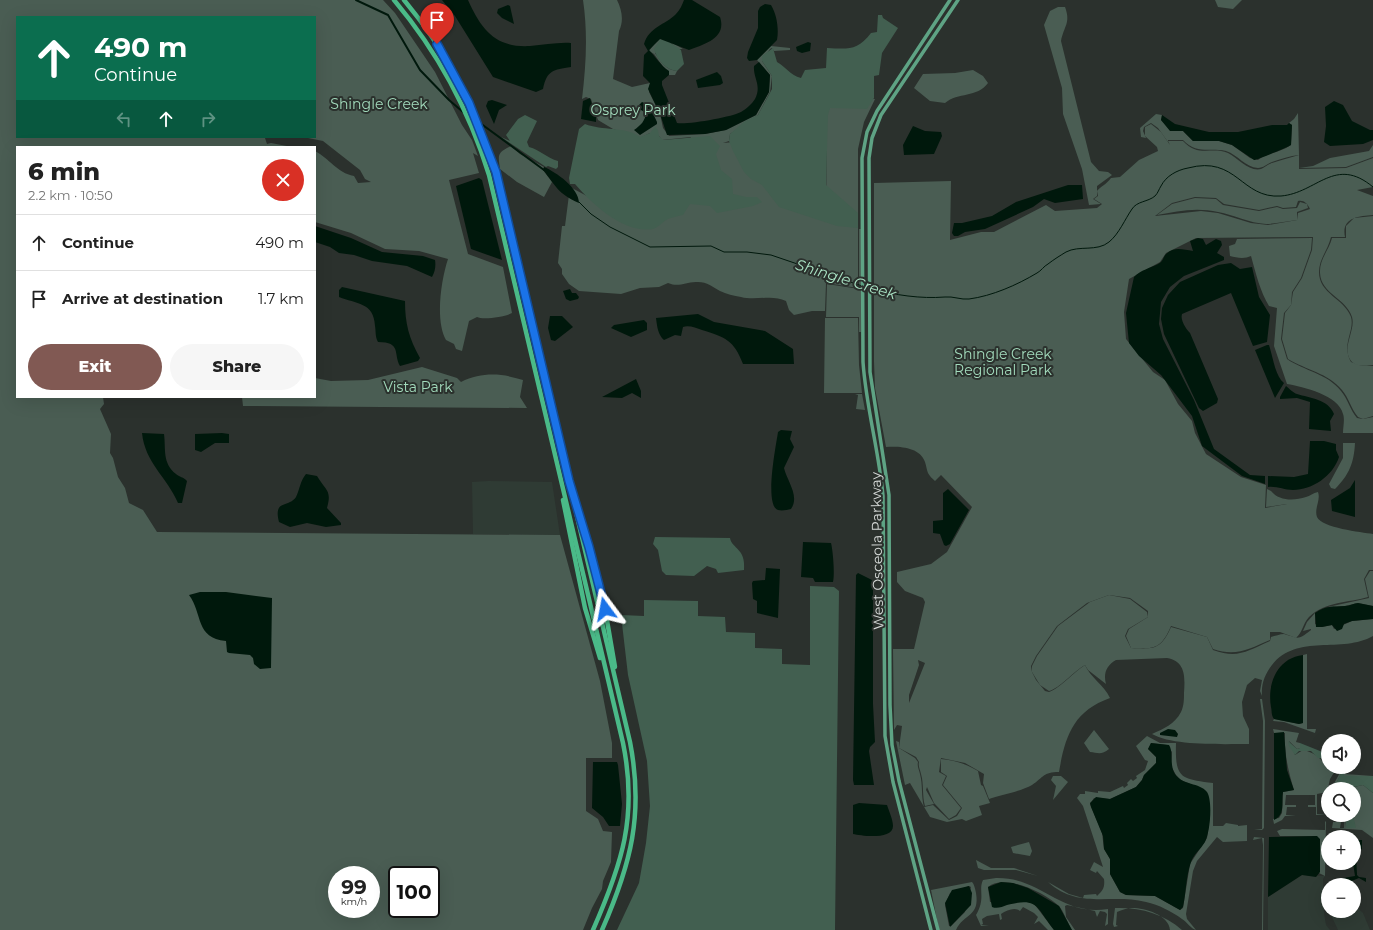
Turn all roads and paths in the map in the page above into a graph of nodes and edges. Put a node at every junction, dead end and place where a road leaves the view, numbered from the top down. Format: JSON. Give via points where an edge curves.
{"nodes":[{"id":1,"x":394,"y":0,"type":"edge"},
{"id":2,"x":404,"y":0,"type":"edge"},
{"id":3,"x":950,"y":0,"type":"edge"},
{"id":4,"x":958,"y":0,"type":"edge"},
{"id":5,"x":593,"y":930,"type":"edge"},
{"id":6,"x":602,"y":930,"type":"edge"},
{"id":7,"x":931,"y":930,"type":"edge"},
{"id":8,"x":938,"y":930,"type":"edge"}],
"edges":[{"from":1,"to":5,"type":"highway","via":[[430,48],[463,106],[489,175],[559,472],[585,608],[612,698],[626,763],[629,792],[628,822],[618,871]]},
{"from":2,"to":6,"type":"highway","via":[[447,61],[475,115],[499,182],[633,761],[636,813],[632,843],[624,874]]},
{"from":3,"to":7,"type":"main road","name":"West Osceola Parkway","via":[[886,96],[870,126],[863,154],[862,333],[865,386],[883,496],[885,736],[893,782]]},
{"from":4,"to":8,"type":"main road","name":"West Osceola Parkway","via":[[878,121],[870,152],[872,390],[889,500],[892,745]]}]}
